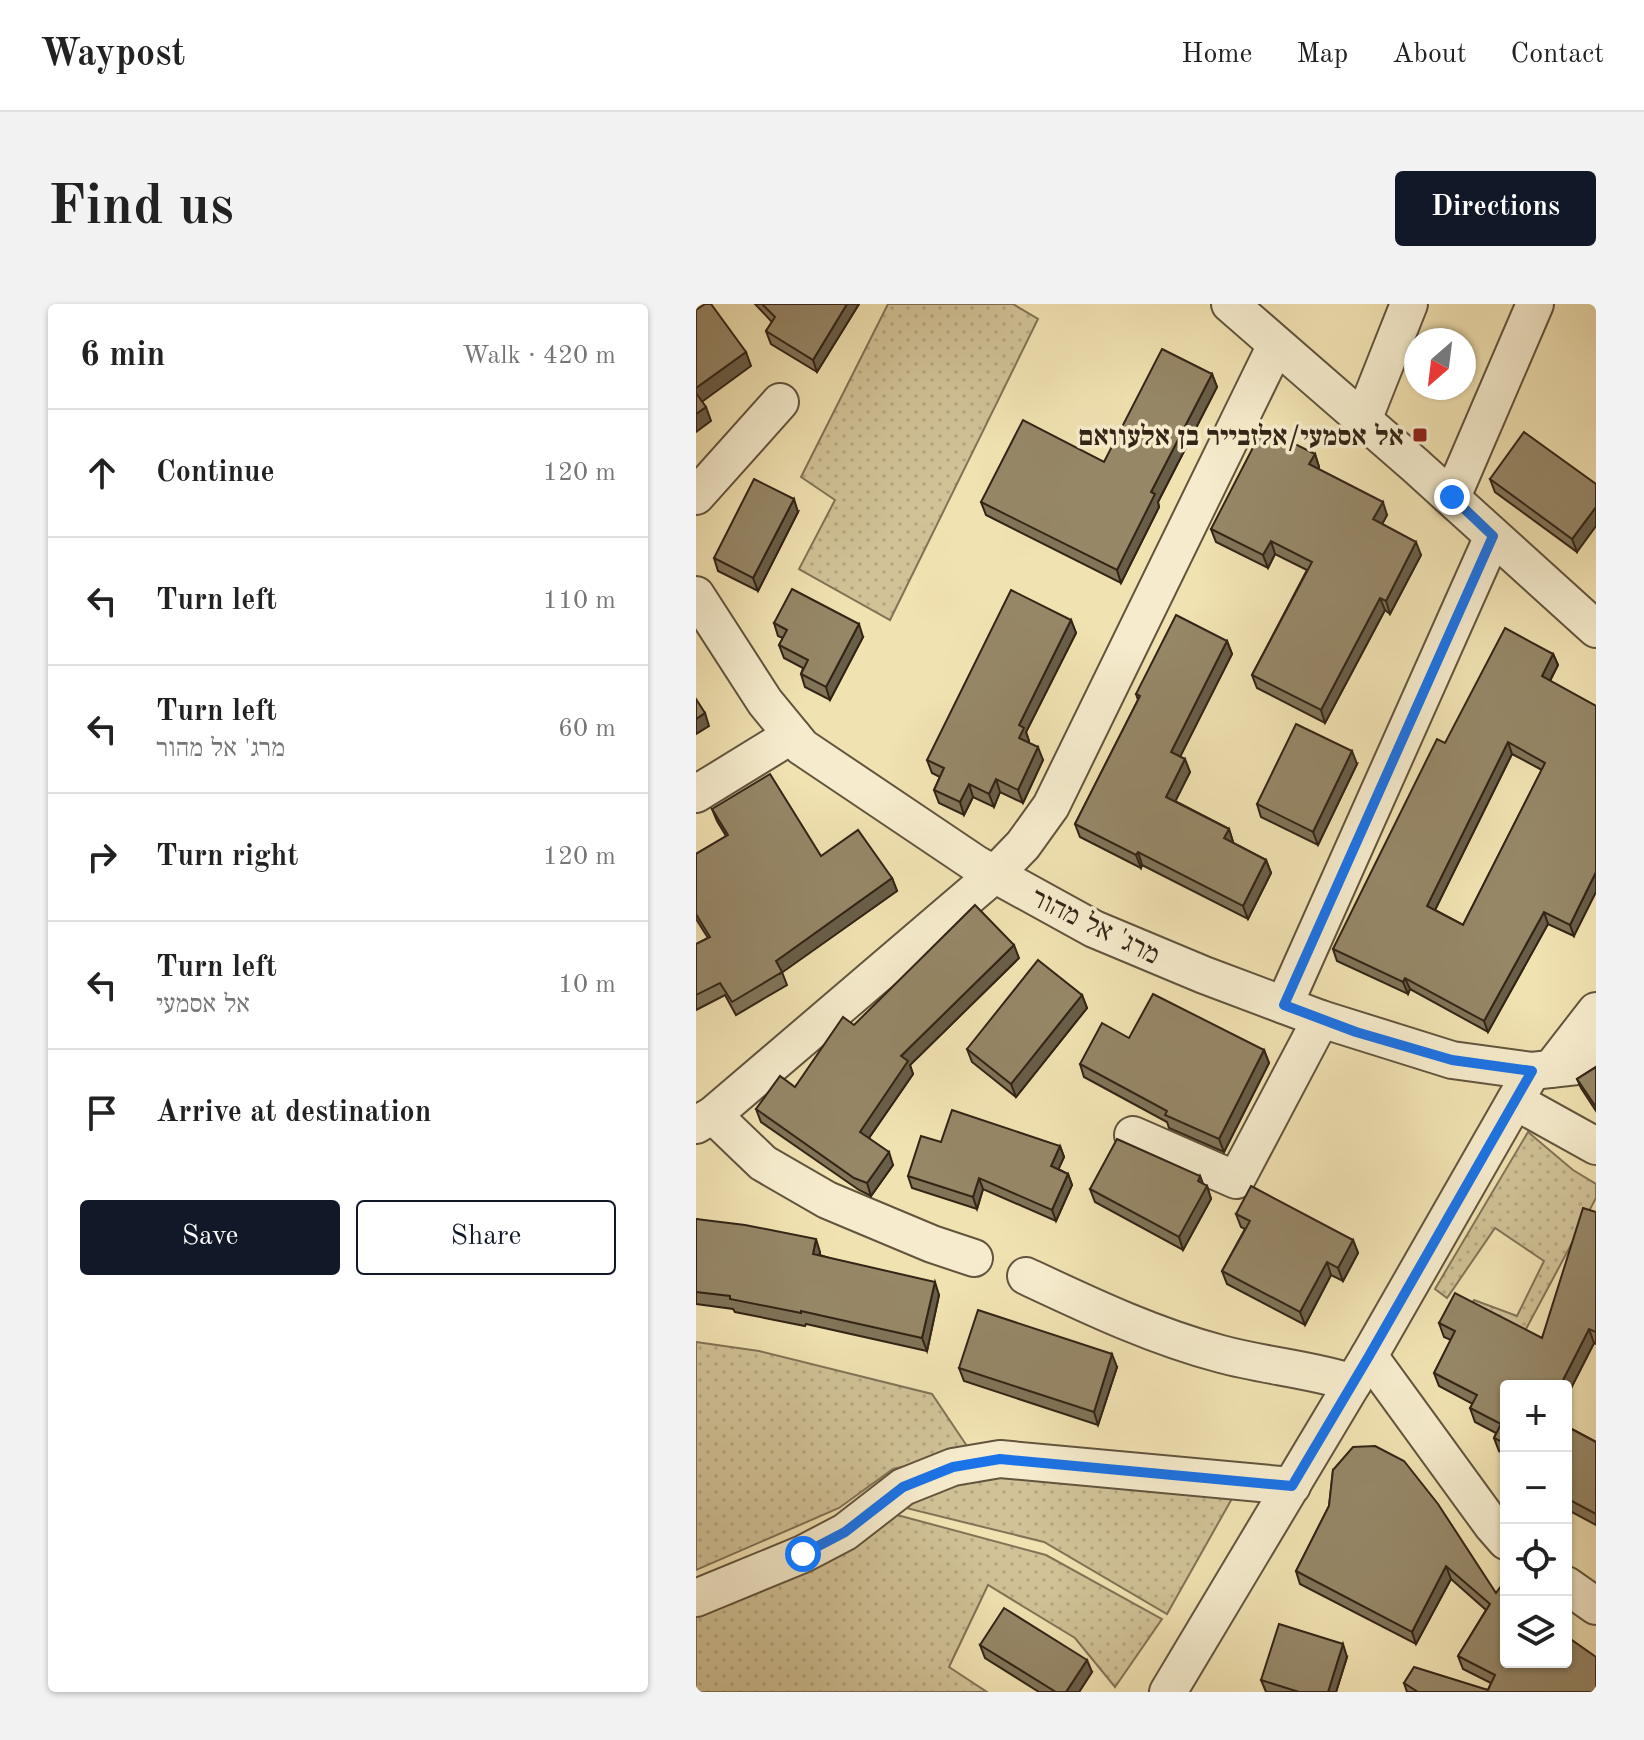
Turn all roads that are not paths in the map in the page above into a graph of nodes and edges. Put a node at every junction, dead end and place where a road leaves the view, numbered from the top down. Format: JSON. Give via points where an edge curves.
{"nodes":[{"id":1,"x":1230,"y":304,"type":"edge"},
{"id":2,"x":1409,"y":304,"type":"edge"},
{"id":3,"x":1535,"y":304,"type":"edge"},
{"id":4,"x":1276,"y":345,"type":"junction"},
{"id":5,"x":780,"y":402,"type":"dead end"},
{"id":6,"x":1363,"y":420,"type":"junction"},
{"id":7,"x":696,"y":496,"type":"edge"},
{"id":8,"x":1452,"y":497,"type":"junction"},
{"id":9,"x":1493,"y":536,"type":"junction"},
{"id":10,"x":696,"y":595,"type":"edge"},
{"id":11,"x":1596,"y":629,"type":"edge"},
{"id":12,"x":792,"y":735,"type":"junction"},
{"id":13,"x":696,"y":794,"type":"edge"},
{"id":14,"x":995,"y":874,"type":"junction"},
{"id":15,"x":1284,"y":1005,"type":"junction"},
{"id":16,"x":1596,"y":1011,"type":"edge"},
{"id":17,"x":1321,"y":1019,"type":"junction"},
{"id":18,"x":1596,"y":1054,"type":"edge"},
{"id":19,"x":1532,"y":1080,"type":"junction"},
{"id":20,"x":704,"y":1120,"type":"edge"},
{"id":21,"x":1133,"y":1135,"type":"dead end"},
{"id":22,"x":1596,"y":1146,"type":"edge"},
{"id":23,"x":974,"y":1258,"type":"dead end"},
{"id":24,"x":1026,"y":1276,"type":"dead end"},
{"id":25,"x":1361,"y":1370,"type":"junction"},
{"id":26,"x":1292,"y":1486,"type":"junction"},
{"id":27,"x":1500,"y":1534,"type":"edge"},
{"id":28,"x":1572,"y":1589,"type":"edge"},
{"id":29,"x":696,"y":1598,"type":"edge"},
{"id":30,"x":1596,"y":1606,"type":"edge"},
{"id":31,"x":1168,"y":1692,"type":"edge"}],
"edges":[{"from":1,"to":4,"type":"street"},
{"from":2,"to":6,"type":"street"},
{"from":3,"to":8,"type":"street"},
{"from":4,"to":6,"type":"street"},
{"from":4,"to":14,"type":"street","via":[[1051,806]]},
{"from":5,"to":7,"type":"street"},
{"from":6,"to":8,"type":"street"},
{"from":8,"to":9,"type":"street"},
{"from":9,"to":11,"type":"street"},
{"from":9,"to":15,"type":"street"},
{"from":10,"to":12,"type":"street","name":"מרג' אל מהור"},
{"from":12,"to":13,"type":"street"},
{"from":12,"to":14,"type":"street","name":"מרג' אל מהור","via":[[840,774]]},
{"from":14,"to":15,"type":"street","name":"מרג' אל מהור","via":[[1094,929]]},
{"from":14,"to":20,"type":"street"},
{"from":15,"to":17,"type":"street","name":"מרג' אל מהור"},
{"from":16,"to":19,"type":"street"},
{"from":17,"to":19,"type":"street","name":"מרג' אל מהור"},
{"from":17,"to":21,"type":"street","via":[[1236,1180]]},
{"from":18,"to":19,"type":"street","name":"מרג' אל מהור"},
{"from":19,"to":22,"type":"street"},
{"from":19,"to":25,"type":"street"},
{"from":20,"to":23,"type":"street","via":[[827,1200]]},
{"from":24,"to":25,"type":"street","via":[[1168,1339],[1269,1366],[1322,1373]]},
{"from":25,"to":26,"type":"street"},
{"from":25,"to":27,"type":"street"},
{"from":26,"to":29,"type":"street","via":[[1000,1459],[953,1467],[903,1487],[845,1532],[803,1554]]},
{"from":26,"to":31,"type":"street"},
{"from":28,"to":30,"type":"street"}]}
